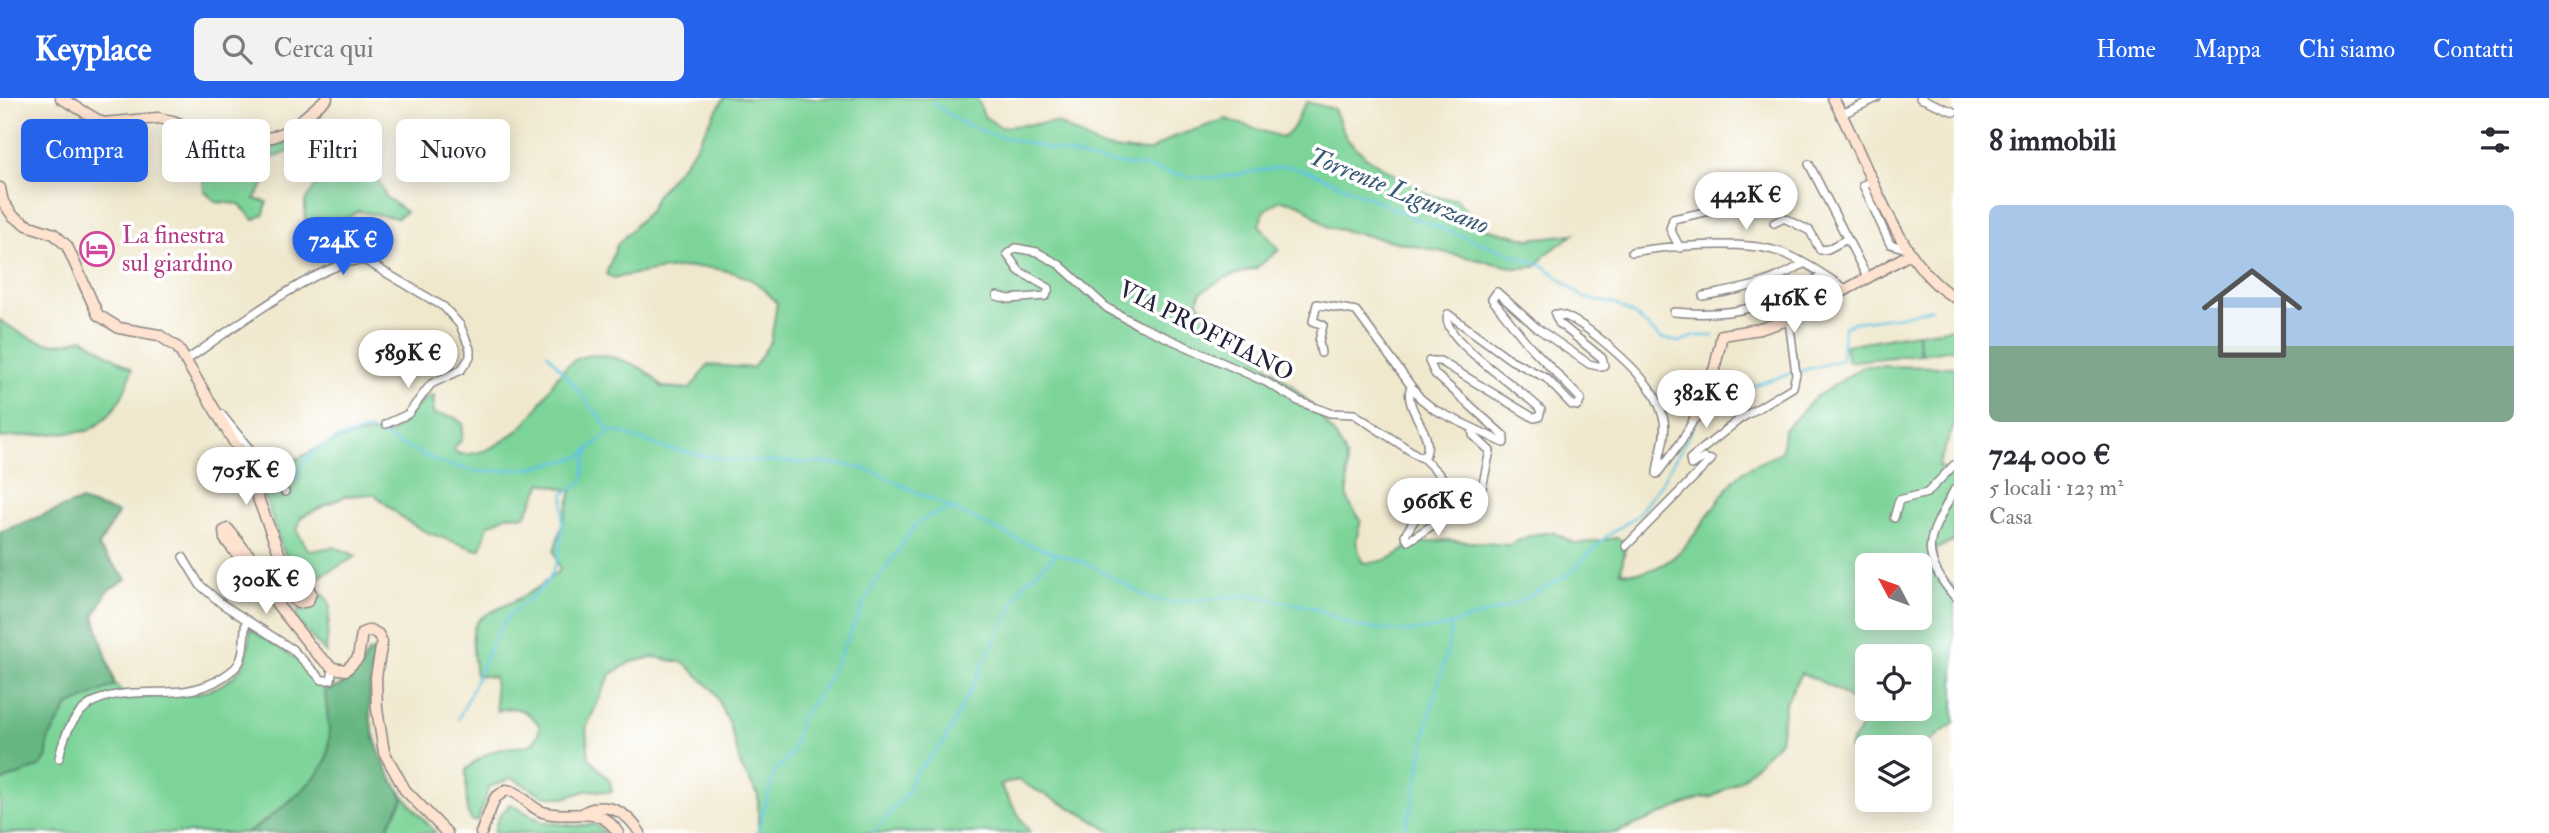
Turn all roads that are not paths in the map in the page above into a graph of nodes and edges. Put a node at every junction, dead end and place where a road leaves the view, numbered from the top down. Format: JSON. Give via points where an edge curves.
{"nodes":[{"id":1,"x":61,"y":98,"type":"edge"},
{"id":2,"x":327,"y":98,"type":"edge"},
{"id":3,"x":1833,"y":98,"type":"edge"},
{"id":4,"x":1877,"y":98,"type":"edge"},
{"id":5,"x":1920,"y":98,"type":"edge"},
{"id":6,"x":1954,"y":112,"type":"edge"},
{"id":7,"x":1842,"y":114,"type":"junction"},
{"id":8,"x":1808,"y":164,"type":"dead end"},
{"id":9,"x":1874,"y":180,"type":"junction"},
{"id":10,"x":0,"y":187,"type":"edge"},
{"id":11,"x":1881,"y":195,"type":"junction"},
{"id":12,"x":1871,"y":204,"type":"junction"},
{"id":13,"x":1710,"y":211,"type":"dead end"},
{"id":14,"x":1774,"y":223,"type":"dead end"},
{"id":15,"x":1847,"y":239,"type":"junction"},
{"id":16,"x":1680,"y":248,"type":"junction"},
{"id":17,"x":1632,"y":251,"type":"dead end"},
{"id":18,"x":1913,"y":254,"type":"junction"},
{"id":19,"x":1803,"y":264,"type":"junction"},
{"id":20,"x":1823,"y":275,"type":"junction"},
{"id":21,"x":1867,"y":277,"type":"junction"},
{"id":22,"x":1844,"y":288,"type":"junction"},
{"id":23,"x":997,"y":296,"type":"dead end"},
{"id":24,"x":1703,"y":296,"type":"dead end"},
{"id":25,"x":1954,"y":297,"type":"edge"},
{"id":26,"x":1674,"y":312,"type":"dead end"},
{"id":27,"x":1789,"y":320,"type":"junction"},
{"id":28,"x":1321,"y":354,"type":"dead end"},
{"id":29,"x":187,"y":360,"type":"junction"},
{"id":30,"x":1410,"y":389,"type":"junction"},
{"id":31,"x":214,"y":405,"type":"junction"},
{"id":32,"x":1695,"y":417,"type":"joint"},
{"id":33,"x":386,"y":424,"type":"dead end"},
{"id":34,"x":1472,"y":428,"type":"junction"},
{"id":35,"x":1422,"y":457,"type":"junction"},
{"id":36,"x":1954,"y":465,"type":"edge"},
{"id":37,"x":1954,"y":490,"type":"edge"},
{"id":38,"x":285,"y":492,"type":"dead end"},
{"id":39,"x":1895,"y":518,"type":"dead end"},
{"id":40,"x":1626,"y":546,"type":"dead end"},
{"id":41,"x":183,"y":557,"type":"dead end"},
{"id":42,"x":1954,"y":596,"type":"edge"},
{"id":43,"x":246,"y":620,"type":"junction"},
{"id":44,"x":333,"y":668,"type":"junction"},
{"id":45,"x":59,"y":758,"type":"dead end"},
{"id":46,"x":584,"y":812,"type":"junction"},
{"id":47,"x":447,"y":833,"type":"edge"},
{"id":48,"x":481,"y":833,"type":"edge"},
{"id":49,"x":618,"y":833,"type":"edge"},
{"id":50,"x":640,"y":833,"type":"edge"}],
"edges":[{"from":1,"to":2,"type":"street","via":[[103,123],[158,118],[224,142],[272,137],[291,129]]},
{"from":3,"to":7,"type":"street"},
{"from":4,"to":7,"type":"street"},
{"from":5,"to":6,"type":"street"},
{"from":7,"to":9,"type":"street"},
{"from":8,"to":15,"type":"street"},
{"from":9,"to":11,"type":"street"},
{"from":9,"to":12,"type":"street","via":[[1863,185]]},
{"from":10,"to":29,"type":"street","via":[[12,216],[54,234],[67,246],[98,316],[119,328],[159,335]]},
{"from":11,"to":12,"type":"street"},
{"from":11,"to":18,"type":"street"},
{"from":12,"to":18,"type":"street","via":[[1890,244]]},
{"from":13,"to":16,"type":"street","via":[[1673,219],[1670,229]]},
{"from":14,"to":15,"type":"street","via":[[1784,218],[1810,231],[1820,250]]},
{"from":15,"to":21,"type":"street"},
{"from":16,"to":17,"type":"street"},
{"from":16,"to":19,"type":"street","via":[[1760,247]]},
{"from":18,"to":21,"type":"street","name":"VIA PROFFIANO"},
{"from":18,"to":25,"type":"street","via":[[1930,281]]},
{"from":19,"to":20,"type":"street"},
{"from":19,"to":24,"type":"street","via":[[1759,286]]},
{"from":20,"to":22,"type":"street"},
{"from":20,"to":26,"type":"street","via":[[1776,302],[1700,315]]},
{"from":21,"to":22,"type":"street","name":"VIA PROFFIANO"},
{"from":22,"to":27,"type":"street","name":"VIA PROFFIANO"},
{"from":23,"to":35,"type":"street","name":"VIA PROFFIANO","via":[[1046,296],[1049,288],[1019,271],[1007,254],[1016,248],[1037,252],[1072,273],[1107,308],[1138,325],[1298,401],[1330,413],[1354,414]]},
{"from":27,"to":32,"type":"street","name":"VIA PROFFIANO","via":[[1721,336],[1715,367]]},
{"from":27,"to":40,"type":"street","via":[[1796,374],[1793,387],[1740,419],[1689,459],[1691,465],[1707,457],[1711,460]]},
{"from":28,"to":30,"type":"street","name":"VIA PROFFIANO","via":[[1324,325],[1313,323],[1316,306],[1349,308],[1362,316]]},
{"from":29,"to":31,"type":"street"},
{"from":29,"to":33,"type":"street","via":[[252,314],[338,264],[366,261],[443,307],[460,325],[470,349],[461,370],[431,384],[408,414]]},
{"from":30,"to":34,"type":"street","name":"VIA PROFFIANO","via":[[1435,410]]},
{"from":30,"to":35,"type":"street","name":"VIA PROFFIANO","via":[[1428,446]]},
{"from":31,"to":38,"type":"street"},
{"from":31,"to":44,"type":"street","via":[[248,468],[281,558],[310,591],[308,601],[300,604],[286,594],[228,529],[225,539]]},
{"from":32,"to":34,"type":"street","name":"VIA PROFFIANO","via":[[1657,474],[1664,422],[1649,386],[1608,346],[1564,316],[1554,316],[1596,351],[1603,366],[1589,364],[1537,328],[1497,292],[1492,299],[1499,309],[1579,394],[1580,402],[1572,405],[1546,378],[1511,360],[1448,314],[1447,323],[1482,363],[1541,410],[1534,418],[1440,361],[1430,360],[1435,374],[1506,442]]},
{"from":34,"to":35,"type":"street","name":"VIA PROFFIANO","via":[[1490,451],[1482,488],[1466,505],[1408,541],[1405,535],[1442,477]]},
{"from":36,"to":39,"type":"street","via":[[1927,493],[1899,500]]},
{"from":37,"to":42,"type":"street","via":[[1928,541],[1931,558]]},
{"from":41,"to":43,"type":"street","via":[[200,585]]},
{"from":43,"to":44,"type":"street","via":[[292,649],[322,680],[331,680]]},
{"from":43,"to":45,"type":"street","via":[[241,658],[235,668],[198,688],[113,694],[95,701],[73,723]]},
{"from":44,"to":47,"type":"street","via":[[354,665],[365,632],[380,636],[377,709],[384,752],[405,790]]},
{"from":46,"to":48,"type":"street","via":[[546,813],[506,790],[495,799]]},
{"from":46,"to":49,"type":"street","via":[[605,817]]},
{"from":46,"to":50,"type":"street","via":[[612,808]]}]}
